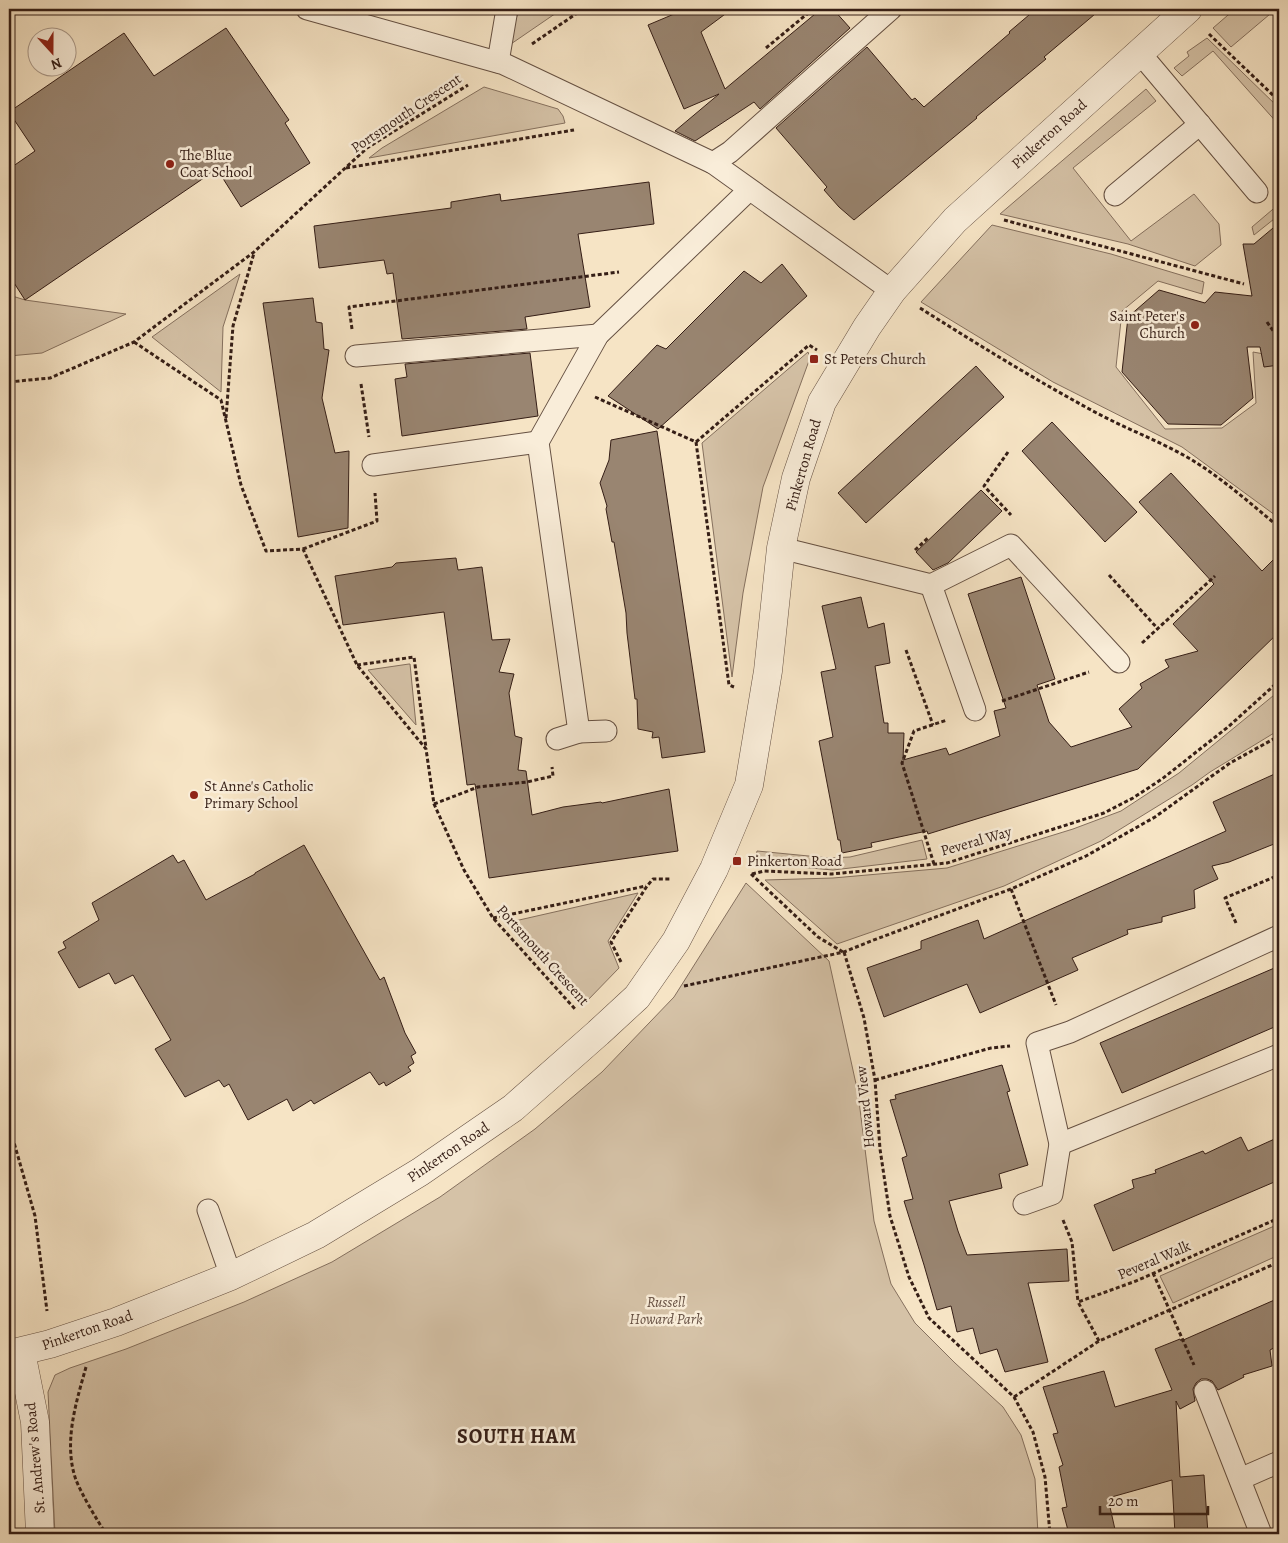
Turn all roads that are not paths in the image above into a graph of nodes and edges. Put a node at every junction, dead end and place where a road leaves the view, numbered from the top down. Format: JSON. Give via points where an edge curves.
{"nodes":[{"id":1,"x":307,"y":9,"type":"edge"},
{"id":2,"x":507,"y":9,"type":"edge"},
{"id":3,"x":891,"y":9,"type":"edge"},
{"id":4,"x":1186,"y":10,"type":"edge"},
{"id":5,"x":1139,"y":52,"type":"junction"},
{"id":6,"x":501,"y":63,"type":"junction"},
{"id":7,"x":1200,"y":124,"type":"junction"},
{"id":8,"x":713,"y":164,"type":"junction"},
{"id":9,"x":750,"y":190,"type":"junction"},
{"id":10,"x":1258,"y":192,"type":"dead end"},
{"id":11,"x":1115,"y":195,"type":"dead end"},
{"id":12,"x":892,"y":290,"type":"junction"},
{"id":13,"x":598,"y":335,"type":"junction"},
{"id":14,"x":356,"y":356,"type":"dead end"},
{"id":15,"x":538,"y":442,"type":"junction"},
{"id":16,"x":373,"y":465,"type":"road end"},
{"id":17,"x":781,"y":548,"type":"junction"},
{"id":18,"x":932,"y":585,"type":"junction"},
{"id":19,"x":1118,"y":662,"type":"road end"},
{"id":20,"x":975,"y":710,"type":"road end"},
{"id":21,"x":606,"y":731,"type":"dead end"},
{"id":22,"x":579,"y":732,"type":"junction"},
{"id":23,"x":557,"y":739,"type":"dead end"},
{"id":24,"x":1279,"y":936,"type":"edge"},
{"id":25,"x":1279,"y":1055,"type":"edge"},
{"id":26,"x":1060,"y":1144,"type":"junction"},
{"id":27,"x":1024,"y":1204,"type":"dead end"},
{"id":28,"x":208,"y":1210,"type":"dead end"},
{"id":29,"x":231,"y":1276,"type":"junction"},
{"id":30,"x":15,"y":1353,"type":"edge"},
{"id":31,"x":1205,"y":1391,"type":"road end"},
{"id":32,"x":1279,"y":1462,"type":"edge"},
{"id":33,"x":1240,"y":1479,"type":"junction"},
{"id":34,"x":40,"y":1534,"type":"edge"},
{"id":35,"x":1261,"y":1534,"type":"edge"}],
"edges":[{"from":1,"to":6,"type":"lane"},
{"from":2,"to":6,"type":"lane"},
{"from":3,"to":8,"type":"lane"},
{"from":4,"to":5,"type":"street","name":"Pinkerton Road"},
{"from":5,"to":7,"type":"lane"},
{"from":5,"to":12,"type":"street","name":"Pinkerton Road","via":[[955,220]]},
{"from":6,"to":8,"type":"lane"},
{"from":7,"to":10,"type":"lane"},
{"from":7,"to":11,"type":"lane"},
{"from":8,"to":9,"type":"lane"},
{"from":9,"to":12,"type":"lane"},
{"from":9,"to":13,"type":"lane"},
{"from":12,"to":17,"type":"street","name":"Pinkerton Road","via":[[822,402],[796,478]]},
{"from":13,"to":14,"type":"lane"},
{"from":13,"to":15,"type":"lane"},
{"from":15,"to":16,"type":"lane"},
{"from":15,"to":22,"type":"lane"},
{"from":17,"to":18,"type":"lane"},
{"from":17,"to":29,"type":"street","name":"Pinkerton Road","via":[[764,694],[749,785],[708,880],[676,941],[637,996],[513,1108],[420,1172],[316,1235]]},
{"from":18,"to":19,"type":"lane","via":[[1011,545]]},
{"from":18,"to":20,"type":"lane"},
{"from":21,"to":22,"type":"lane"},
{"from":22,"to":23,"type":"lane"},
{"from":24,"to":26,"type":"lane","via":[[1038,1043]]},
{"from":25,"to":26,"type":"lane"},
{"from":26,"to":27,"type":"lane","via":[[1052,1194]]},
{"from":28,"to":29,"type":"lane"},
{"from":29,"to":30,"type":"street","name":"Pinkerton Road","via":[[116,1322]]},
{"from":30,"to":34,"type":"street","name":"St. Andrew's Road","via":[[34,1422]]},
{"from":31,"to":33,"type":"lane"},
{"from":32,"to":33,"type":"lane"},
{"from":33,"to":35,"type":"lane"}]}
